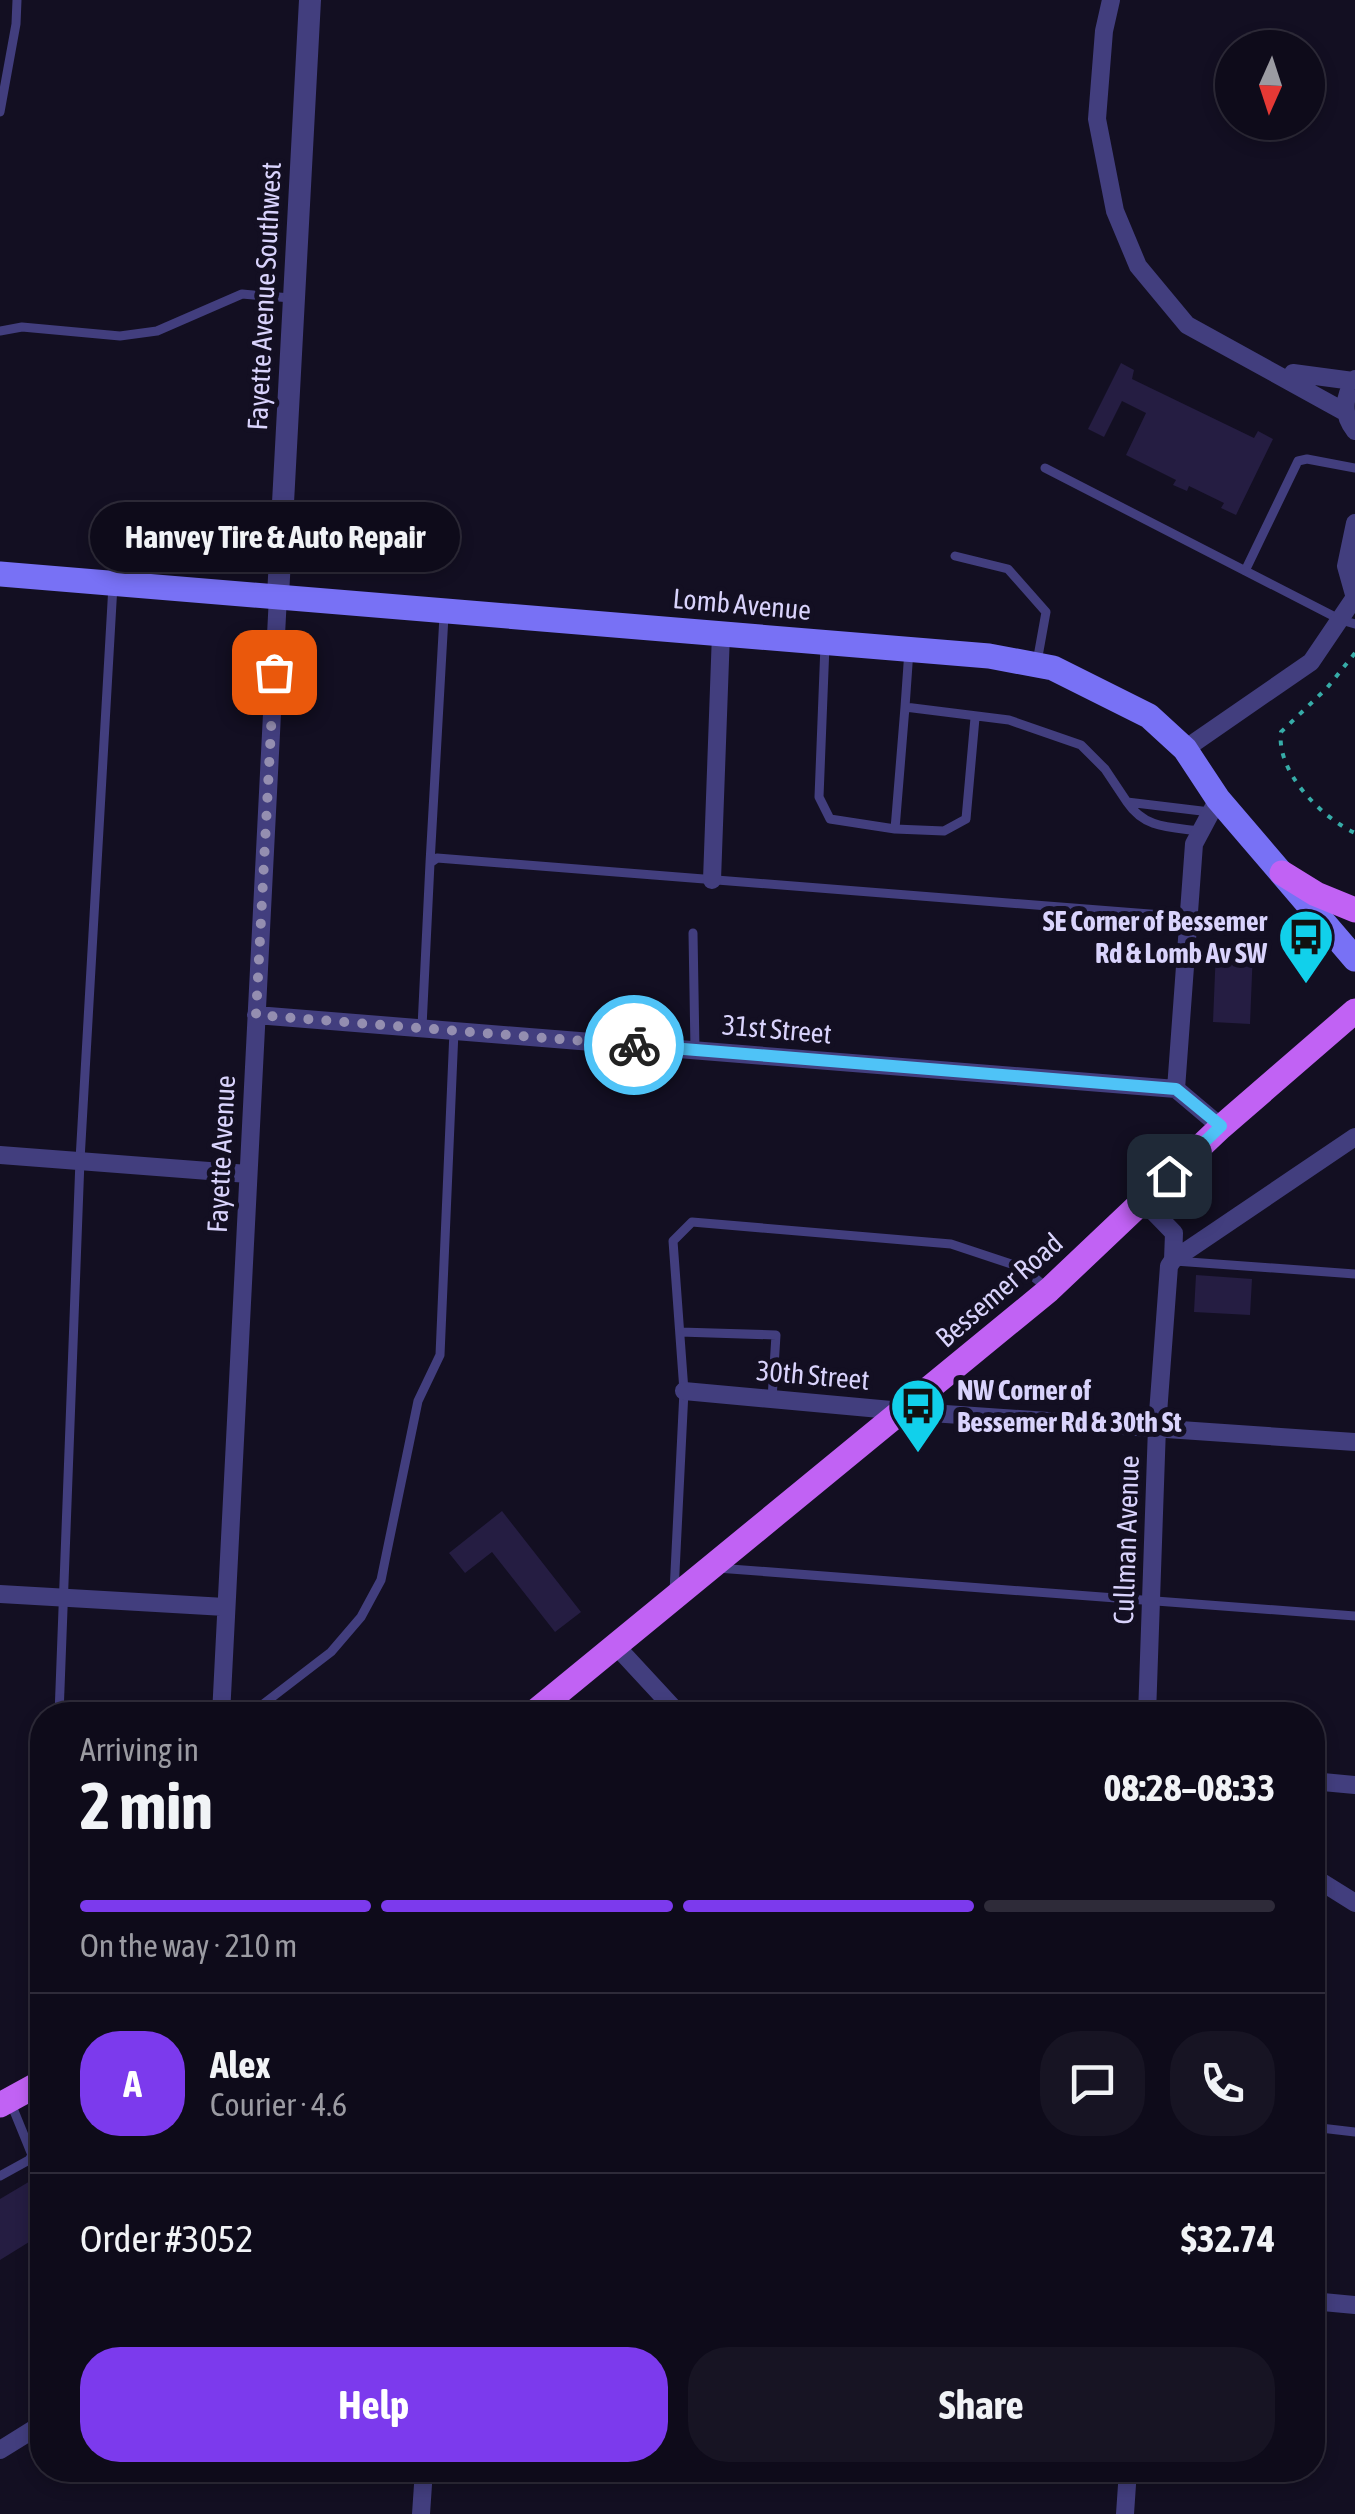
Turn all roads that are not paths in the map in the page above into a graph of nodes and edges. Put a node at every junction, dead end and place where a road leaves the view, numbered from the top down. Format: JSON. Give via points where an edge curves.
{"nodes":[{"id":1,"x":16,"y":0,"type":"edge"},
{"id":2,"x":310,"y":0,"type":"edge"},
{"id":3,"x":1111,"y":0,"type":"edge"},
{"id":4,"x":0,"y":112,"type":"edge"},
{"id":5,"x":294,"y":298,"type":"junction"},
{"id":6,"x":0,"y":332,"type":"edge"},
{"id":7,"x":1263,"y":367,"type":"junction"},
{"id":8,"x":1354,"y":380,"type":"edge"},
{"id":9,"x":1346,"y":412,"type":"junction"},
{"id":10,"x":1355,"y":431,"type":"edge"},
{"id":11,"x":1046,"y":468,"type":"dead end"},
{"id":12,"x":1355,"y":468,"type":"edge"},
{"id":13,"x":1355,"y":523,"type":"edge"},
{"id":14,"x":956,"y":556,"type":"dead end"},
{"id":15,"x":1245,"y":570,"type":"junction"},
{"id":16,"x":0,"y":574,"type":"edge"},
{"id":17,"x":113,"y":582,"type":"junction"},
{"id":18,"x":278,"y":596,"type":"junction"},
{"id":19,"x":1355,"y":598,"type":"edge"},
{"id":20,"x":444,"y":610,"type":"junction"},
{"id":21,"x":1348,"y":622,"type":"edge"},
{"id":22,"x":721,"y":633,"type":"junction"},
{"id":23,"x":825,"y":642,"type":"junction"},
{"id":24,"x":909,"y":648,"type":"junction"},
{"id":25,"x":1037,"y":665,"type":"junction"},
{"id":26,"x":904,"y":707,"type":"junction"},
{"id":27,"x":975,"y":718,"type":"junction"},
{"id":28,"x":1186,"y":749,"type":"junction"},
{"id":29,"x":1127,"y":802,"type":"junction"},
{"id":30,"x":1214,"y":806,"type":"junction"},
{"id":31,"x":895,"y":829,"type":"junction"},
{"id":32,"x":1200,"y":830,"type":"junction"},
{"id":33,"x":430,"y":863,"type":"junction"},
{"id":34,"x":1282,"y":874,"type":"junction"},
{"id":35,"x":712,"y":880,"type":"junction"},
{"id":36,"x":1355,"y":910,"type":"edge"},
{"id":37,"x":1188,"y":917,"type":"junction"},
{"id":38,"x":693,"y":932,"type":"dead end"},
{"id":39,"x":1355,"y":959,"type":"edge"},
{"id":40,"x":1355,"y":1011,"type":"edge"},
{"id":41,"x":256,"y":1015,"type":"junction"},
{"id":42,"x":422,"y":1028,"type":"junction"},
{"id":43,"x":454,"y":1030,"type":"junction"},
{"id":44,"x":696,"y":1050,"type":"junction"},
{"id":45,"x":1176,"y":1089,"type":"junction"},
{"id":46,"x":1221,"y":1126,"type":"junction"},
{"id":47,"x":1355,"y":1138,"type":"edge"},
{"id":48,"x":0,"y":1155,"type":"edge"},
{"id":49,"x":80,"y":1160,"type":"junction"},
{"id":50,"x":248,"y":1174,"type":"junction"},
{"id":51,"x":1143,"y":1201,"type":"junction"},
{"id":52,"x":1173,"y":1260,"type":"junction"},
{"id":53,"x":1355,"y":1274,"type":"edge"},
{"id":54,"x":1049,"y":1290,"type":"junction"},
{"id":55,"x":680,"y":1332,"type":"junction"},
{"id":56,"x":684,"y":1391,"type":"junction"},
{"id":57,"x":772,"y":1399,"type":"junction"},
{"id":58,"x":902,"y":1411,"type":"junction"},
{"id":59,"x":1157,"y":1427,"type":"junction"},
{"id":60,"x":1355,"y":1442,"type":"edge"},
{"id":61,"x":709,"y":1568,"type":"junction"},
{"id":62,"x":0,"y":1594,"type":"edge"},
{"id":63,"x":674,"y":1596,"type":"junction"},
{"id":64,"x":64,"y":1597,"type":"junction"},
{"id":65,"x":1152,"y":1600,"type":"junction"},
{"id":66,"x":225,"y":1607,"type":"junction"},
{"id":67,"x":1355,"y":1616,"type":"edge"},
{"id":68,"x":617,"y":1646,"type":"junction"},
{"id":69,"x":60,"y":1702,"type":"edge"},
{"id":70,"x":221,"y":1702,"type":"edge"},
{"id":71,"x":266,"y":1702,"type":"edge"},
{"id":72,"x":547,"y":1702,"type":"edge"},
{"id":73,"x":668,"y":1702,"type":"edge"},
{"id":74,"x":1148,"y":1702,"type":"edge"},
{"id":75,"x":1325,"y":1782,"type":"edge"},
{"id":76,"x":1355,"y":1785,"type":"edge"},
{"id":77,"x":1325,"y":1884,"type":"edge"},
{"id":78,"x":1355,"y":1903,"type":"edge"},
{"id":79,"x":30,"y":2088,"type":"edge"},
{"id":80,"x":4,"y":2102,"type":"edge"},
{"id":81,"x":1325,"y":2128,"type":"edge"},
{"id":82,"x":1355,"y":2132,"type":"edge"},
{"id":83,"x":30,"y":2151,"type":"edge"},
{"id":84,"x":30,"y":2158,"type":"edge"},
{"id":85,"x":0,"y":2176,"type":"edge"},
{"id":86,"x":1325,"y":2302,"type":"edge"},
{"id":87,"x":1355,"y":2305,"type":"edge"},
{"id":88,"x":30,"y":2431,"type":"edge"},
{"id":89,"x":0,"y":2450,"type":"edge"},
{"id":90,"x":423,"y":2482,"type":"edge"},
{"id":91,"x":1127,"y":2482,"type":"edge"},
{"id":92,"x":421,"y":2514,"type":"edge"},
{"id":93,"x":1124,"y":2514,"type":"edge"}],
"edges":[{"from":1,"to":4,"type":"lane"},
{"from":2,"to":5,"type":"street","name":"Fayette Avenue Southwest"},
{"from":3,"to":7,"type":"street","via":[[1097,119],[1115,211],[1138,266],[1187,324]]},
{"from":5,"to":6,"type":"lane","via":[[242,294],[157,331],[120,336]]},
{"from":5,"to":18,"type":"street","name":"Fayette Avenue Southwest"},
{"from":7,"to":8,"type":"street"},
{"from":7,"to":9,"type":"street"},
{"from":8,"to":9,"type":"street"},
{"from":9,"to":10,"type":"street"},
{"from":11,"to":15,"type":"lane"},
{"from":12,"to":15,"type":"lane","via":[[1298,461]]},
{"from":13,"to":19,"type":"street","via":[[1346,566]]},
{"from":14,"to":25,"type":"lane","via":[[1008,569],[1046,612]]},
{"from":15,"to":21,"type":"lane"},
{"from":16,"to":17,"type":"main road","name":"Lomb Avenue"},
{"from":17,"to":18,"type":"main road","name":"Lomb Avenue"},
{"from":17,"to":49,"type":"lane"},
{"from":18,"to":20,"type":"main road","name":"Lomb Avenue"},
{"from":18,"to":41,"type":"street","name":"Fayette Avenue"},
{"from":19,"to":21,"type":"street"},
{"from":20,"to":22,"type":"main road","name":"Lomb Avenue"},
{"from":20,"to":33,"type":"lane"},
{"from":21,"to":28,"type":"street","via":[[1311,662]]},
{"from":22,"to":23,"type":"main road","name":"Lomb Avenue"},
{"from":22,"to":35,"type":"street"},
{"from":23,"to":24,"type":"main road","name":"Lomb Avenue"},
{"from":23,"to":31,"type":"lane","via":[[819,797],[830,818]]},
{"from":24,"to":25,"type":"main road","name":"Lomb Avenue"},
{"from":24,"to":26,"type":"lane"},
{"from":25,"to":28,"type":"main road","name":"Lomb Avenue","via":[[1148,716]]},
{"from":26,"to":27,"type":"lane"},
{"from":26,"to":31,"type":"lane"},
{"from":27,"to":29,"type":"lane","via":[[1008,720],[1081,745]]},
{"from":27,"to":31,"type":"lane","via":[[966,819],[944,831]]},
{"from":28,"to":30,"type":"main road","name":"Lomb Avenue"},
{"from":29,"to":30,"type":"lane"},
{"from":29,"to":32,"type":"lane","via":[[1154,826]]},
{"from":30,"to":32,"type":"street"},
{"from":30,"to":34,"type":"main road","name":"Lomb Avenue"},
{"from":32,"to":37,"type":"street"},
{"from":33,"to":35,"type":"lane","via":[[438,858]]},
{"from":33,"to":42,"type":"lane"},
{"from":34,"to":36,"type":"main road"},
{"from":34,"to":39,"type":"main road","name":"Lomb Avenue"},
{"from":35,"to":37,"type":"lane"},
{"from":37,"to":45,"type":"street"},
{"from":38,"to":44,"type":"lane"},
{"from":40,"to":46,"type":"main road","name":"Bessemer Road"},
{"from":41,"to":42,"type":"street","name":"31st Street"},
{"from":41,"to":50,"type":"street","name":"Fayette Avenue"},
{"from":42,"to":43,"type":"street","name":"31st Street"},
{"from":43,"to":44,"type":"street","name":"31st Street"},
{"from":43,"to":71,"type":"lane","via":[[440,1355],[418,1401],[382,1580],[362,1617],[330,1652]]},
{"from":44,"to":45,"type":"street","name":"31st Street"},
{"from":45,"to":46,"type":"street"},
{"from":46,"to":51,"type":"main road","name":"Bessemer Road"},
{"from":47,"to":52,"type":"street"},
{"from":48,"to":49,"type":"street"},
{"from":49,"to":50,"type":"street"},
{"from":49,"to":64,"type":"lane"},
{"from":50,"to":66,"type":"street","name":"Fayette Avenue"},
{"from":51,"to":52,"type":"street","name":"Cullman Avenue","via":[[1174,1233]]},
{"from":51,"to":54,"type":"main road","name":"Bessemer Road"},
{"from":52,"to":53,"type":"lane"},
{"from":52,"to":59,"type":"street","name":"Cullman Avenue"},
{"from":54,"to":55,"type":"lane","via":[[1022,1268],[950,1244],[692,1222],[673,1241]]},
{"from":54,"to":58,"type":"main road","name":"Bessemer Road"},
{"from":55,"to":56,"type":"lane"},
{"from":55,"to":57,"type":"lane","via":[[776,1336]]},
{"from":56,"to":57,"type":"street","name":"30th Street"},
{"from":56,"to":63,"type":"lane"},
{"from":57,"to":58,"type":"street","name":"30th Street"},
{"from":58,"to":59,"type":"street","name":"30th Street"},
{"from":58,"to":61,"type":"main road","name":"Bessemer Road"},
{"from":59,"to":60,"type":"street","name":"30th Street"},
{"from":59,"to":65,"type":"street","name":"Cullman Avenue"},
{"from":61,"to":63,"type":"main road","name":"Bessemer Road"},
{"from":61,"to":65,"type":"lane"},
{"from":62,"to":64,"type":"street"},
{"from":63,"to":68,"type":"main road","name":"Bessemer Road"},
{"from":64,"to":66,"type":"street"},
{"from":64,"to":69,"type":"lane"},
{"from":65,"to":67,"type":"lane"},
{"from":65,"to":74,"type":"street","name":"Cullman Avenue"},
{"from":66,"to":70,"type":"street","name":"Fayette Avenue"},
{"from":68,"to":72,"type":"main road","name":"Bessemer Road"},
{"from":68,"to":73,"type":"street"},
{"from":75,"to":76,"type":"street"},
{"from":77,"to":78,"type":"street"},
{"from":79,"to":80,"type":"main road"},
{"from":80,"to":83,"type":"lane"},
{"from":81,"to":82,"type":"lane"},
{"from":84,"to":85,"type":"lane"},
{"from":86,"to":87,"type":"street"},
{"from":88,"to":89,"type":"street"},
{"from":90,"to":92,"type":"street"},
{"from":91,"to":93,"type":"street"}]}
